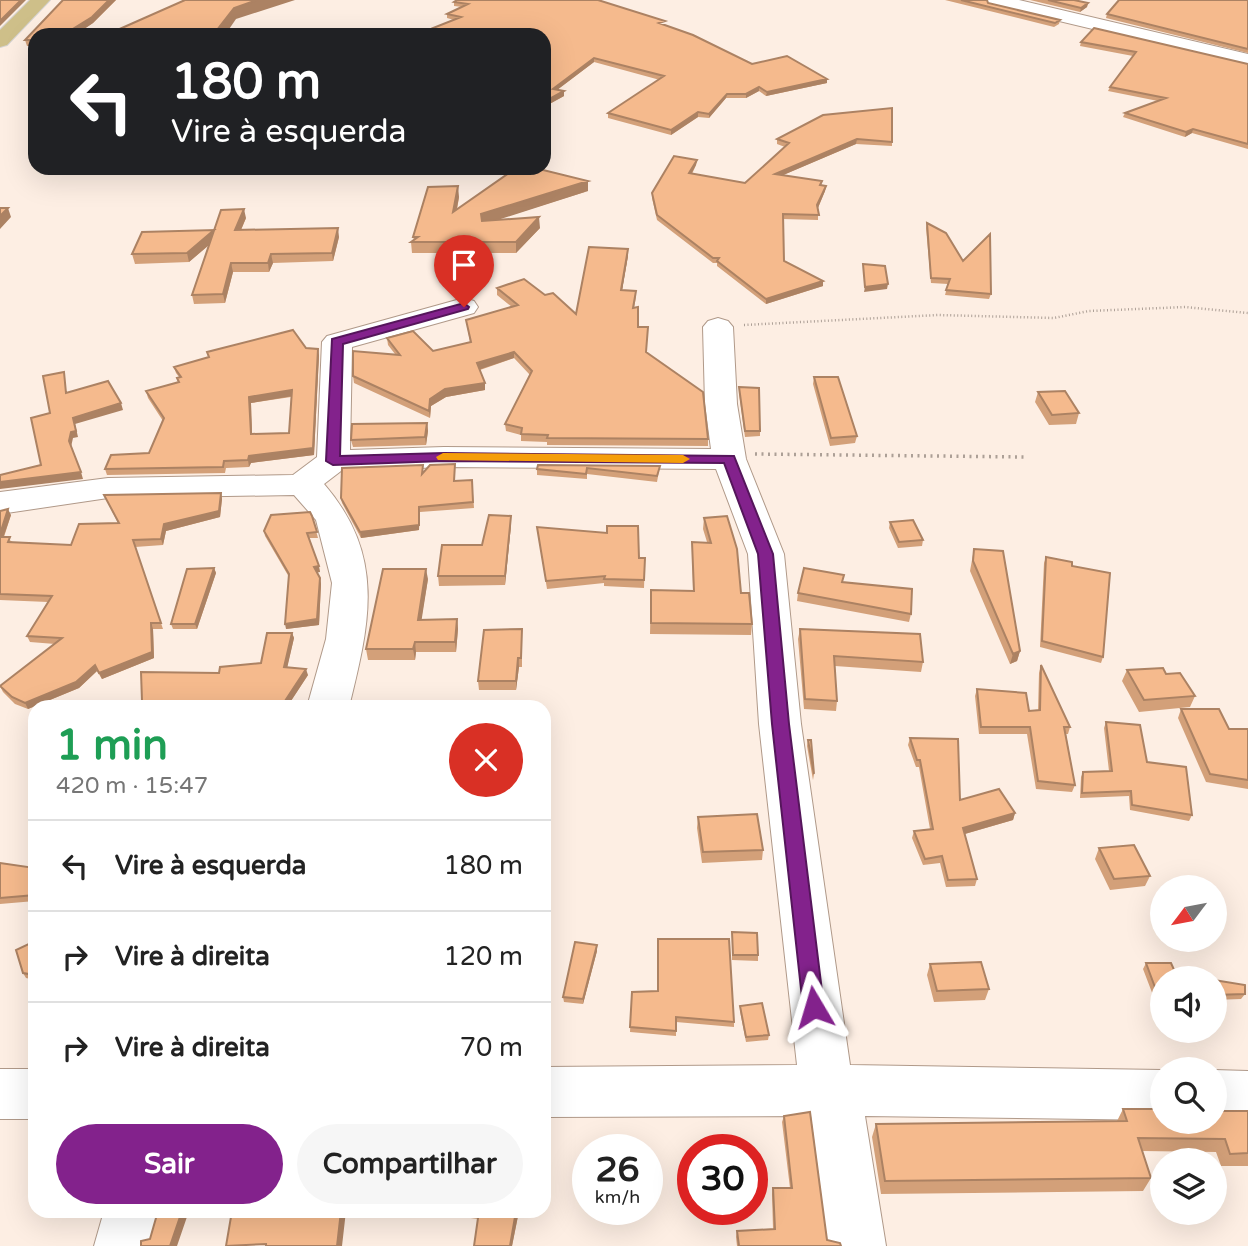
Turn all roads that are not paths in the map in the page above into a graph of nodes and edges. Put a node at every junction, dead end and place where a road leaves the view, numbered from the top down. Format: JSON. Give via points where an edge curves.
{"nodes":[{"id":1,"x":41,"y":0,"type":"edge"},
{"id":2,"x":995,"y":0,"type":"edge"},
{"id":3,"x":0,"y":40,"type":"edge"},
{"id":4,"x":1248,"y":60,"type":"edge"},
{"id":5,"x":464,"y":307,"type":"dead end"},
{"id":6,"x":719,"y":327,"type":"road end"},
{"id":7,"x":729,"y":459,"type":"junction"},
{"id":8,"x":333,"y":461,"type":"junction"},
{"id":9,"x":300,"y":485,"type":"junction"},
{"id":10,"x":0,"y":503,"type":"edge"},
{"id":11,"x":330,"y":700,"type":"edge"},
{"id":12,"x":834,"y":1090,"type":"junction"},
{"id":13,"x":551,"y":1091,"type":"edge"},
{"id":14,"x":0,"y":1094,"type":"edge"},
{"id":15,"x":28,"y":1094,"type":"edge"},
{"id":16,"x":1150,"y":1095,"type":"edge"},
{"id":17,"x":1227,"y":1096,"type":"edge"},
{"id":18,"x":1248,"y":1097,"type":"edge"},
{"id":19,"x":131,"y":1218,"type":"edge"},
{"id":20,"x":123,"y":1246,"type":"edge"},
{"id":21,"x":856,"y":1246,"type":"edge"}],
"edges":[{"from":1,"to":3,"type":"main road"},
{"from":2,"to":4,"type":"street"},
{"from":5,"to":8,"type":"street","via":[[337,342]]},
{"from":6,"to":7,"type":"street","via":[[721,404]]},
{"from":7,"to":8,"type":"street"},
{"from":7,"to":12,"type":"street","via":[[766,554],[780,724],[820,1058]]},
{"from":8,"to":9,"type":"street"},
{"from":9,"to":10,"type":"street","via":[[108,488]]},
{"from":9,"to":11,"type":"street","via":[[312,492],[334,519],[351,583],[346,639]]},
{"from":12,"to":13,"type":"street"},
{"from":12,"to":16,"type":"street"},
{"from":12,"to":21,"type":"street"},
{"from":14,"to":15,"type":"street"},
{"from":17,"to":18,"type":"street"},
{"from":19,"to":20,"type":"street"}]}
